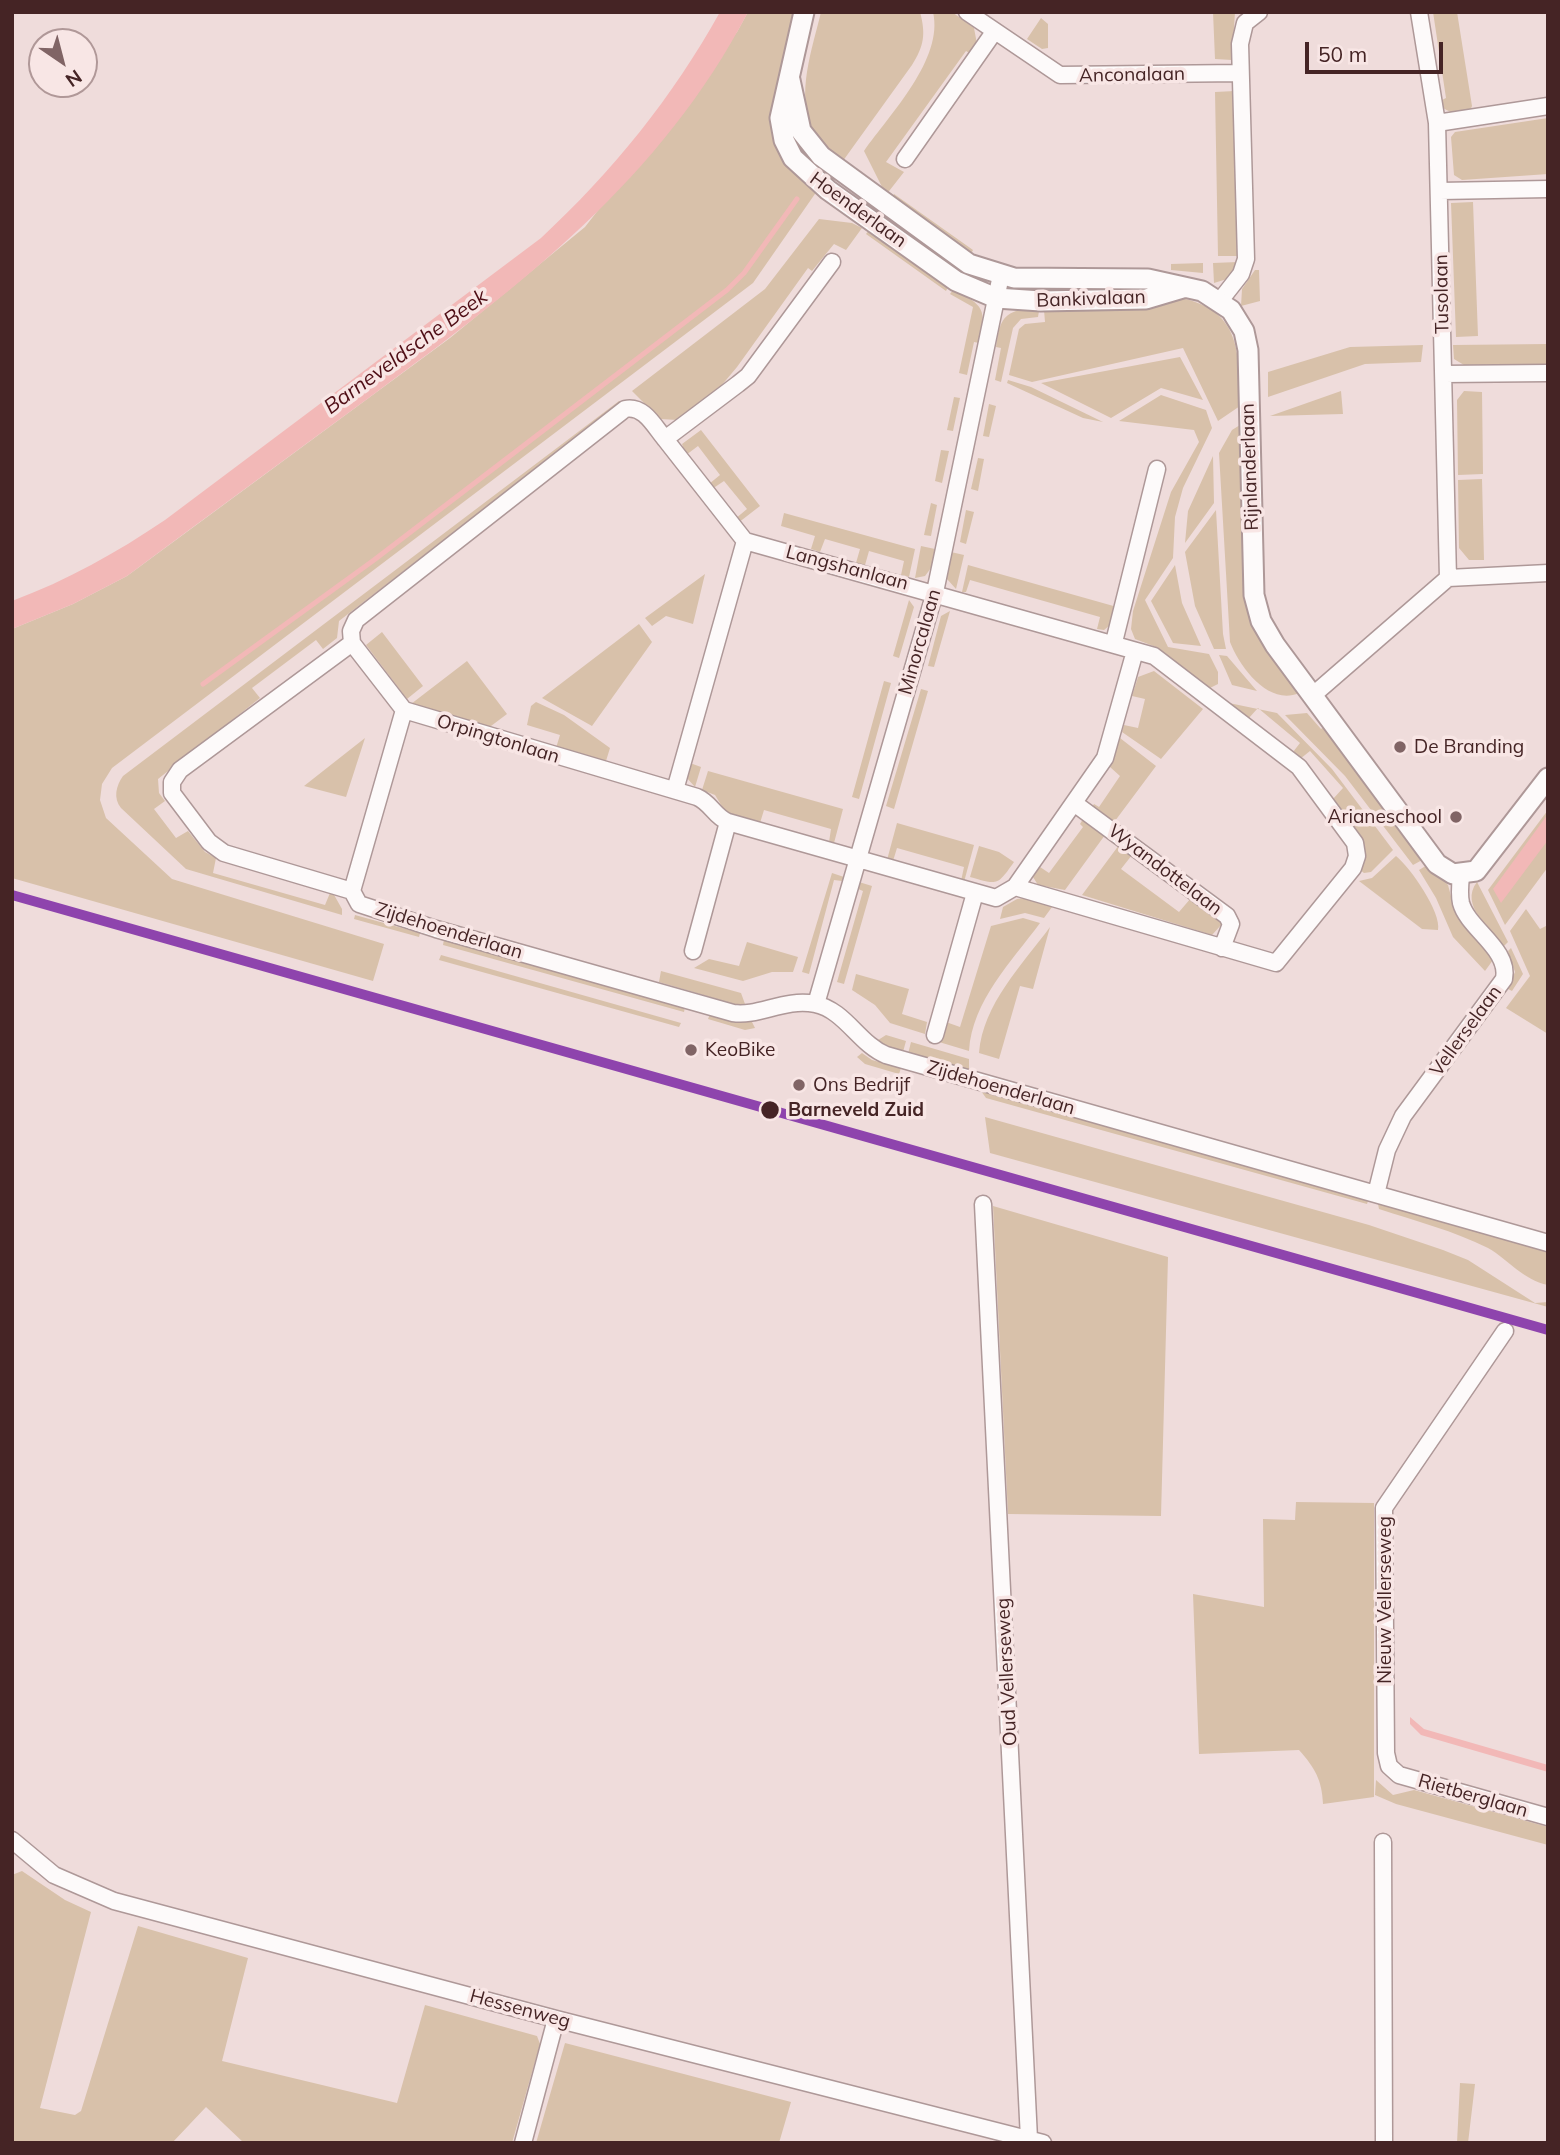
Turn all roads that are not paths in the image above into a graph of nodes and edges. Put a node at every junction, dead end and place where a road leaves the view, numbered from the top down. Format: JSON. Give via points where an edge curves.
{"nodes":[{"id":1,"x":804,"y":12,"type":"edge"},
{"id":2,"x":967,"y":12,"type":"edge"},
{"id":3,"x":1259,"y":12,"type":"edge"},
{"id":4,"x":1419,"y":12,"type":"edge"},
{"id":5,"x":994,"y":32,"type":"junction"},
{"id":6,"x":1240,"y":73,"type":"junction"},
{"id":7,"x":790,"y":80,"type":"junction"},
{"id":8,"x":1548,"y":106,"type":"edge"},
{"id":9,"x":1437,"y":123,"type":"junction"},
{"id":10,"x":905,"y":159,"type":"dead end"},
{"id":11,"x":1548,"y":189,"type":"edge"},
{"id":12,"x":1440,"y":191,"type":"junction"},
{"id":13,"x":832,"y":262,"type":"dead end"},
{"id":14,"x":1001,"y":275,"type":"junction"},
{"id":15,"x":1184,"y":288,"type":"junction"},
{"id":16,"x":996,"y":298,"type":"junction"},
{"id":17,"x":1219,"y":302,"type":"junction"},
{"id":18,"x":1548,"y":373,"type":"edge"},
{"id":19,"x":1444,"y":374,"type":"junction"},
{"id":20,"x":665,"y":439,"type":"junction"},
{"id":21,"x":1157,"y":470,"type":"dead end"},
{"id":22,"x":745,"y":541,"type":"junction"},
{"id":23,"x":1548,"y":573,"type":"edge"},
{"id":24,"x":1448,"y":578,"type":"junction"},
{"id":25,"x":935,"y":592,"type":"junction"},
{"id":26,"x":1114,"y":642,"type":"junction"},
{"id":27,"x":352,"y":643,"type":"junction"},
{"id":28,"x":1135,"y":651,"type":"junction"},
{"id":29,"x":1312,"y":695,"type":"junction"},
{"id":30,"x":404,"y":710,"type":"junction"},
{"id":31,"x":1548,"y":778,"type":"edge"},
{"id":32,"x":675,"y":790,"type":"junction"},
{"id":33,"x":1074,"y":803,"type":"junction"},
{"id":34,"x":729,"y":822,"type":"junction"},
{"id":35,"x":858,"y":858,"type":"junction"},
{"id":36,"x":1461,"y":876,"type":"junction"},
{"id":37,"x":1015,"y":887,"type":"junction"},
{"id":38,"x":352,"y":891,"type":"junction"},
{"id":39,"x":975,"y":893,"type":"junction"},
{"id":40,"x":1222,"y":948,"type":"junction"},
{"id":41,"x":693,"y":951,"type":"dead end"},
{"id":42,"x":1276,"y":963,"type":"joint"},
{"id":43,"x":816,"y":1004,"type":"junction"},
{"id":44,"x":935,"y":1035,"type":"dead end"},
{"id":45,"x":1376,"y":1194,"type":"junction"},
{"id":46,"x":983,"y":1204,"type":"dead end"},
{"id":47,"x":1548,"y":1243,"type":"edge"},
{"id":48,"x":1505,"y":1331,"type":"dead end"},
{"id":49,"x":1399,"y":1775,"type":"joint"},
{"id":50,"x":1548,"y":1817,"type":"edge"},
{"id":51,"x":12,"y":1840,"type":"edge"},
{"id":52,"x":1384,"y":1842,"type":"dead end"},
{"id":53,"x":556,"y":2019,"type":"junction"},
{"id":54,"x":1036,"y":2141,"type":"edge"},
{"id":55,"x":523,"y":2143,"type":"edge"},
{"id":56,"x":1384,"y":2143,"type":"edge"}],
"edges":[{"from":1,"to":7,"type":"street","name":"Hoenderlaan"},
{"from":2,"to":5,"type":"street","name":"Anconalaan"},
{"from":3,"to":6,"type":"street","via":[[1242,29]]},
{"from":4,"to":9,"type":"street","name":"Tusolaan"},
{"from":5,"to":6,"type":"street","name":"Anconalaan","via":[[1060,75]]},
{"from":5,"to":10,"type":"street"},
{"from":6,"to":17,"type":"street","via":[[1246,259],[1241,274]]},
{"from":7,"to":14,"type":"street","name":"Hoenderlaan","via":[[801,131],[821,156],[968,264]]},
{"from":7,"to":16,"type":"street","name":"Hoenderlaan","via":[[780,118],[789,149],[807,173],[956,281]]},
{"from":8,"to":9,"type":"street"},
{"from":9,"to":12,"type":"street","name":"Tusolaan"},
{"from":11,"to":12,"type":"street"},
{"from":12,"to":19,"type":"street","name":"Tusolaan"},
{"from":13,"to":20,"type":"street","via":[[748,376]]},
{"from":14,"to":15,"type":"street","name":"Bankivalaan","via":[[1041,280],[1148,279]]},
{"from":14,"to":16,"type":"street","name":"Minorcalaan"},
{"from":15,"to":16,"type":"street","name":"Bankivalaan","via":[[1146,299]]},
{"from":15,"to":17,"type":"street","name":"Bankivalaan","via":[[1202,291]]},
{"from":16,"to":25,"type":"street","name":"Minorcalaan"},
{"from":17,"to":29,"type":"street","name":"Rijnlanderlaan","via":[[1239,321],[1248,350],[1254,595],[1268,633]]},
{"from":18,"to":19,"type":"street"},
{"from":19,"to":24,"type":"street","name":"Tusolaan"},
{"from":20,"to":22,"type":"street"},
{"from":20,"to":27,"type":"street","via":[[643,412],[625,409],[356,620]]},
{"from":21,"to":26,"type":"street"},
{"from":22,"to":25,"type":"street","name":"Langshanlaan"},
{"from":22,"to":32,"type":"street"},
{"from":23,"to":24,"type":"street"},
{"from":24,"to":29,"type":"street"},
{"from":25,"to":26,"type":"street","name":"Langshanlaan"},
{"from":25,"to":35,"type":"street","name":"Minorcalaan"},
{"from":26,"to":28,"type":"street","name":"Langshanlaan"},
{"from":27,"to":30,"type":"street"},
{"from":27,"to":38,"type":"street","name":"Zijdehoenderlaan","via":[[180,771],[172,793],[209,842],[224,853]]},
{"from":28,"to":33,"type":"street","via":[[1105,758]]},
{"from":28,"to":42,"type":"street","name":"Langshanlaan","via":[[1154,656],[1299,767],[1355,843],[1353,868]]},
{"from":29,"to":36,"type":"street","name":"Rijnlanderlaan","via":[[1437,864]]},
{"from":30,"to":32,"type":"street","name":"Orpingtonlaan"},
{"from":30,"to":38,"type":"street"},
{"from":31,"to":36,"type":"street","via":[[1484,863],[1476,872]]},
{"from":32,"to":34,"type":"street","name":"Orpingtonlaan","via":[[705,801],[714,814]]},
{"from":33,"to":37,"type":"street"},
{"from":33,"to":40,"type":"street","name":"Wyandottelaan","via":[[1227,916],[1231,924]]},
{"from":34,"to":35,"type":"street","name":"Orpingtonlaan"},
{"from":34,"to":41,"type":"street"},
{"from":35,"to":39,"type":"street"},
{"from":35,"to":43,"type":"street","name":"Minorcalaan"},
{"from":36,"to":45,"type":"street","name":"Vellerselaan","via":[[1461,903],[1499,956],[1506,971],[1504,979],[1403,1116],[1387,1150]]},
{"from":37,"to":39,"type":"street","via":[[996,898]]},
{"from":37,"to":40,"type":"street","name":"Wyandottelaan"},
{"from":38,"to":43,"type":"street","name":"Zijdehoenderlaan","via":[[359,904],[436,929],[733,1013]]},
{"from":39,"to":44,"type":"street"},
{"from":40,"to":42,"type":"street","name":"Wyandottelaan"},
{"from":43,"to":45,"type":"street","name":"Zijdehoenderlaan","via":[[840,1018],[873,1050],[886,1055]]},
{"from":45,"to":47,"type":"street","name":"Zijdehoenderlaan"},
{"from":46,"to":54,"type":"street","name":"Oud Vellerseweg"},
{"from":48,"to":49,"type":"street","name":"Nieuw Vellerseweg","via":[[1384,1508],[1385,1737],[1390,1766]]},
{"from":49,"to":50,"type":"street","name":"Rietberglaan"},
{"from":51,"to":53,"type":"street","name":"Hessenweg","via":[[54,1875],[114,1901]]},
{"from":52,"to":56,"type":"street"},
{"from":53,"to":54,"type":"street","name":"Hessenweg"},
{"from":53,"to":55,"type":"street"}]}
